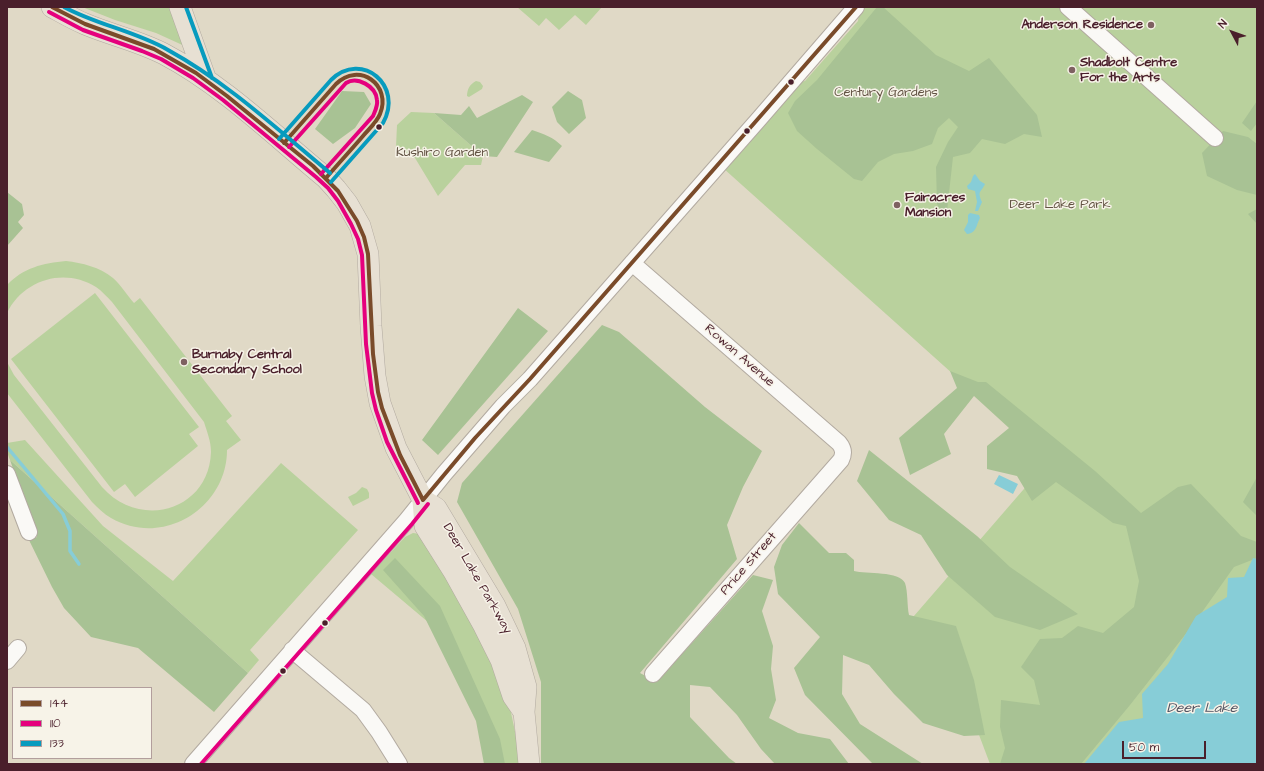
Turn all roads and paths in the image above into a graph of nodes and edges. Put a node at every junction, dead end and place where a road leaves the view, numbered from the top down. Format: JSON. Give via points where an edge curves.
{"nodes":[{"id":1,"x":52,"y":7,"type":"edge"},
{"id":2,"x":180,"y":7,"type":"edge"},
{"id":3,"x":856,"y":7,"type":"edge"},
{"id":4,"x":1068,"y":7,"type":"edge"},
{"id":5,"x":206,"y":80,"type":"junction"},
{"id":6,"x":1216,"y":138,"type":"dead end"},
{"id":7,"x":632,"y":263,"type":"junction"},
{"id":8,"x":843,"y":452,"type":"joint"},
{"id":9,"x":7,"y":474,"type":"edge"},
{"id":10,"x":423,"y":500,"type":"junction"},
{"id":11,"x":29,"y":532,"type":"dead end"},
{"id":12,"x":18,"y":648,"type":"dead end"},
{"id":13,"x":292,"y":650,"type":"junction"},
{"id":14,"x":7,"y":660,"type":"edge"},
{"id":15,"x":653,"y":674,"type":"dead end"},
{"id":16,"x":192,"y":764,"type":"edge"},
{"id":17,"x":399,"y":764,"type":"edge"},
{"id":18,"x":529,"y":764,"type":"edge"}],
"edges":[{"from":1,"to":5,"type":"main road","name":"Deer Lake Parkway","via":[[85,24],[163,54]]},
{"from":2,"to":5,"type":"main road"},
{"from":3,"to":7,"type":"street"},
{"from":4,"to":6,"type":"street"},
{"from":5,"to":10,"type":"main road","name":"Deer Lake Parkway","via":[[326,178],[347,203],[360,226],[368,254],[375,376],[380,403],[396,448]]},
{"from":7,"to":8,"type":"street","name":"Rowan Avenue","via":[[839,443]]},
{"from":7,"to":10,"type":"street","via":[[503,406]]},
{"from":8,"to":15,"type":"street","name":"Price Street","via":[[841,460]]},
{"from":9,"to":11,"type":"street"},
{"from":10,"to":13,"type":"street"},
{"from":10,"to":18,"type":"main road","name":"Deer Lake Parkway","via":[[425,526],[484,626],[501,660],[513,696],[524,712]]},
{"from":12,"to":14,"type":"street"},
{"from":13,"to":16,"type":"street"},
{"from":13,"to":17,"type":"street","via":[[364,710]]}]}
